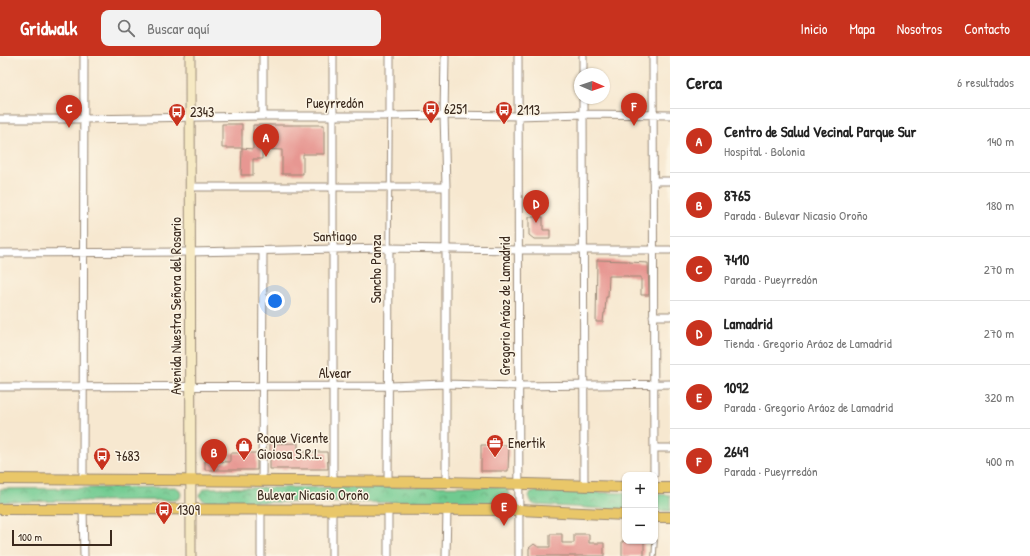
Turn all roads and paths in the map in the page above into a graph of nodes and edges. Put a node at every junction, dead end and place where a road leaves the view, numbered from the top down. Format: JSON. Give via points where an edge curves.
{"nodes":[{"id":1,"x":84,"y":56,"type":"edge"},
{"id":2,"x":190,"y":56,"type":"edge"},
{"id":3,"x":262,"y":56,"type":"edge"},
{"id":4,"x":333,"y":56,"type":"edge"},
{"id":5,"x":390,"y":56,"type":"edge"},
{"id":6,"x":445,"y":56,"type":"edge"},
{"id":7,"x":518,"y":56,"type":"edge"},
{"id":8,"x":583,"y":56,"type":"edge"},
{"id":9,"x":652,"y":56,"type":"edge"},
{"id":10,"x":583,"y":68,"type":"edge"},
{"id":11,"x":583,"y":104,"type":"edge"},
{"id":12,"x":583,"y":114,"type":"junction"},
{"id":13,"x":654,"y":114,"type":"junction"},
{"id":14,"x":670,"y":114,"type":"edge"},
{"id":15,"x":444,"y":115,"type":"junction"},
{"id":16,"x":263,"y":116,"type":"junction"},
{"id":17,"x":333,"y":116,"type":"junction"},
{"id":18,"x":390,"y":116,"type":"junction"},
{"id":19,"x":518,"y":116,"type":"junction"},
{"id":20,"x":190,"y":117,"type":"junction"},
{"id":21,"x":0,"y":119,"type":"edge"},
{"id":22,"x":84,"y":119,"type":"junction"},
{"id":23,"x":653,"y":181,"type":"junction"},
{"id":24,"x":670,"y":181,"type":"edge"},
{"id":25,"x":190,"y":187,"type":"junction"},
{"id":26,"x":333,"y":187,"type":"junction"},
{"id":27,"x":389,"y":187,"type":"junction"},
{"id":28,"x":446,"y":187,"type":"junction"},
{"id":29,"x":389,"y":248,"type":"junction"},
{"id":30,"x":333,"y":249,"type":"junction"},
{"id":31,"x":446,"y":249,"type":"junction"},
{"id":32,"x":518,"y":250,"type":"junction"},
{"id":33,"x":584,"y":250,"type":"junction"},
{"id":34,"x":653,"y":250,"type":"junction"},
{"id":35,"x":670,"y":250,"type":"edge"},
{"id":36,"x":263,"y":251,"type":"junction"},
{"id":37,"x":190,"y":252,"type":"junction"},
{"id":38,"x":0,"y":253,"type":"edge"},
{"id":39,"x":83,"y":253,"type":"junction"},
{"id":40,"x":653,"y":316,"type":"junction"},
{"id":41,"x":670,"y":316,"type":"edge"},
{"id":42,"x":446,"y":384,"type":"junction"},
{"id":43,"x":654,"y":384,"type":"junction"},
{"id":44,"x":670,"y":384,"type":"edge"},
{"id":45,"x":83,"y":386,"type":"junction"},
{"id":46,"x":191,"y":386,"type":"junction"},
{"id":47,"x":262,"y":386,"type":"junction"},
{"id":48,"x":333,"y":386,"type":"junction"},
{"id":49,"x":389,"y":386,"type":"junction"},
{"id":50,"x":519,"y":386,"type":"junction"},
{"id":51,"x":584,"y":386,"type":"junction"},
{"id":52,"x":0,"y":387,"type":"edge"},
{"id":53,"x":654,"y":448,"type":"junction"},
{"id":54,"x":670,"y":448,"type":"edge"},
{"id":55,"x":654,"y":472,"type":"edge"},
{"id":56,"x":0,"y":479,"type":"edge"},
{"id":57,"x":83,"y":480,"type":"junction"},
{"id":58,"x":191,"y":480,"type":"junction"},
{"id":59,"x":262,"y":481,"type":"junction"},
{"id":60,"x":333,"y":482,"type":"junction"},
{"id":61,"x":388,"y":482,"type":"junction"},
{"id":62,"x":446,"y":482,"type":"junction"},
{"id":63,"x":519,"y":484,"type":"junction"},
{"id":64,"x":584,"y":486,"type":"junction"},
{"id":65,"x":622,"y":487,"type":"edge"},
{"id":66,"x":658,"y":488,"type":"edge"},
{"id":67,"x":670,"y":488,"type":"edge"},
{"id":68,"x":0,"y":509,"type":"edge"},
{"id":69,"x":83,"y":509,"type":"junction"},
{"id":70,"x":191,"y":510,"type":"junction"},
{"id":71,"x":261,"y":510,"type":"junction"},
{"id":72,"x":332,"y":510,"type":"junction"},
{"id":73,"x":388,"y":510,"type":"junction"},
{"id":74,"x":447,"y":510,"type":"junction"},
{"id":75,"x":519,"y":510,"type":"junction"},
{"id":76,"x":622,"y":515,"type":"edge"},
{"id":77,"x":658,"y":517,"type":"edge"},
{"id":78,"x":670,"y":517,"type":"edge"},
{"id":79,"x":654,"y":544,"type":"edge"},
{"id":80,"x":84,"y":556,"type":"edge"},
{"id":81,"x":191,"y":556,"type":"edge"},
{"id":82,"x":261,"y":556,"type":"edge"},
{"id":83,"x":332,"y":556,"type":"edge"},
{"id":84,"x":388,"y":556,"type":"edge"},
{"id":85,"x":446,"y":556,"type":"edge"},
{"id":86,"x":519,"y":556,"type":"edge"},
{"id":87,"x":654,"y":556,"type":"edge"}],
"edges":[{"from":1,"to":22,"type":"street"},
{"from":2,"to":20,"type":"street","name":"Avenida Nuestra Señora del Rosario"},
{"from":3,"to":16,"type":"street"},
{"from":4,"to":17,"type":"street"},
{"from":5,"to":18,"type":"street","name":"Sancho Panza"},
{"from":6,"to":15,"type":"street"},
{"from":7,"to":19,"type":"street","name":"Gregorio Aráoz de Lamadrid"},
{"from":8,"to":10,"type":"street"},
{"from":9,"to":13,"type":"street"},
{"from":11,"to":12,"type":"street"},
{"from":12,"to":13,"type":"street","name":"Pueyrredón"},
{"from":12,"to":19,"type":"street","name":"Pueyrredón"},
{"from":12,"to":33,"type":"street"},
{"from":13,"to":14,"type":"street","name":"Pueyrredón"},
{"from":13,"to":23,"type":"street"},
{"from":15,"to":18,"type":"street","name":"Pueyrredón"},
{"from":15,"to":19,"type":"street","name":"Pueyrredón"},
{"from":15,"to":28,"type":"street"},
{"from":16,"to":17,"type":"street","name":"Pueyrredón"},
{"from":16,"to":20,"type":"street","name":"Pueyrredón"},
{"from":17,"to":18,"type":"street","name":"Pueyrredón"},
{"from":17,"to":26,"type":"street"},
{"from":18,"to":27,"type":"lane","name":"Sancho Panza"},
{"from":19,"to":32,"type":"street","name":"Gregorio Aráoz de Lamadrid"},
{"from":20,"to":22,"type":"street","name":"Pueyrredón"},
{"from":20,"to":25,"type":"street","name":"Avenida Nuestra Señora del Rosario"},
{"from":21,"to":22,"type":"street","name":"Pueyrredón"},
{"from":22,"to":39,"type":"street"},
{"from":23,"to":24,"type":"street"},
{"from":23,"to":34,"type":"street"},
{"from":25,"to":26,"type":"street"},
{"from":25,"to":37,"type":"street","name":"Avenida Nuestra Señora del Rosario"},
{"from":26,"to":27,"type":"street"},
{"from":26,"to":30,"type":"street"},
{"from":27,"to":28,"type":"street"},
{"from":27,"to":29,"type":"lane","name":"Sancho Panza"},
{"from":28,"to":31,"type":"street"},
{"from":29,"to":30,"type":"street","name":"Santiago"},
{"from":29,"to":31,"type":"street","name":"Santiago"},
{"from":29,"to":49,"type":"street","name":"Sancho Panza"},
{"from":30,"to":36,"type":"street","name":"Santiago"},
{"from":30,"to":48,"type":"street"},
{"from":31,"to":32,"type":"street","name":"Santiago"},
{"from":31,"to":42,"type":"street"},
{"from":32,"to":33,"type":"street","name":"Santiago"},
{"from":32,"to":50,"type":"street","name":"Gregorio Aráoz de Lamadrid"},
{"from":33,"to":34,"type":"street","name":"Santiago"},
{"from":33,"to":51,"type":"street"},
{"from":34,"to":35,"type":"street","name":"Santiago"},
{"from":34,"to":40,"type":"street"},
{"from":36,"to":37,"type":"street","name":"Santiago"},
{"from":36,"to":47,"type":"street"},
{"from":37,"to":39,"type":"street","name":"Santiago"},
{"from":37,"to":46,"type":"street","name":"Avenida Nuestra Señora del Rosario"},
{"from":38,"to":39,"type":"street","name":"Santiago"},
{"from":39,"to":45,"type":"street"},
{"from":40,"to":41,"type":"street"},
{"from":40,"to":43,"type":"street"},
{"from":42,"to":49,"type":"street","name":"Alvear"},
{"from":42,"to":50,"type":"street","name":"Alvear"},
{"from":42,"to":62,"type":"street"},
{"from":43,"to":44,"type":"street","name":"Alvear"},
{"from":43,"to":51,"type":"street","name":"Alvear"},
{"from":43,"to":53,"type":"street"},
{"from":45,"to":46,"type":"street","name":"Alvear"},
{"from":45,"to":52,"type":"street","name":"Alvear"},
{"from":45,"to":57,"type":"street"},
{"from":46,"to":47,"type":"street","name":"Alvear"},
{"from":46,"to":58,"type":"street","name":"Avenida Nuestra Señora del Rosario"},
{"from":47,"to":48,"type":"street","name":"Alvear"},
{"from":47,"to":59,"type":"street"},
{"from":48,"to":49,"type":"street","name":"Alvear"},
{"from":48,"to":60,"type":"street"},
{"from":49,"to":61,"type":"street","name":"Sancho Panza"},
{"from":50,"to":51,"type":"street","name":"Alvear"},
{"from":50,"to":63,"type":"street","name":"Gregorio Aráoz de Lamadrid"},
{"from":51,"to":64,"type":"street"},
{"from":53,"to":54,"type":"street"},
{"from":53,"to":55,"type":"street"},
{"from":56,"to":57,"type":"main road","name":"Bulevar Nicasio Oroño"},
{"from":57,"to":58,"type":"main road","name":"Bulevar Nicasio Oroño"},
{"from":58,"to":59,"type":"main road","name":"Bulevar Nicasio Oroño"},
{"from":58,"to":70,"type":"street","name":"Avenida Nuestra Señora del Rosario"},
{"from":59,"to":60,"type":"main road","name":"Bulevar Nicasio Oroño"},
{"from":60,"to":61,"type":"main road","name":"Bulevar Nicasio Oroño"},
{"from":61,"to":62,"type":"main road","name":"Bulevar Nicasio Oroño"},
{"from":62,"to":63,"type":"main road","name":"Bulevar Nicasio Oroño"},
{"from":63,"to":64,"type":"main road","name":"Bulevar Nicasio Oroño"},
{"from":63,"to":75,"type":"street","name":"Gregorio Aráoz de Lamadrid"},
{"from":64,"to":65,"type":"main road","name":"Bulevar Nicasio Oroño"},
{"from":66,"to":67,"type":"main road"},
{"from":68,"to":69,"type":"main road","name":"Bulevar Nicasio Oroño"},
{"from":69,"to":70,"type":"main road","name":"Bulevar Nicasio Oroño"},
{"from":69,"to":80,"type":"street"},
{"from":70,"to":71,"type":"main road","name":"Bulevar Nicasio Oroño"},
{"from":70,"to":81,"type":"street","name":"Avenida Nuestra Señora del Rosario"},
{"from":71,"to":72,"type":"main road","name":"Bulevar Nicasio Oroño"},
{"from":71,"to":82,"type":"street"},
{"from":72,"to":73,"type":"main road","name":"Bulevar Nicasio Oroño"},
{"from":72,"to":83,"type":"street"},
{"from":73,"to":74,"type":"main road","name":"Bulevar Nicasio Oroño"},
{"from":73,"to":84,"type":"street"},
{"from":74,"to":75,"type":"main road","name":"Bulevar Nicasio Oroño"},
{"from":74,"to":85,"type":"street"},
{"from":75,"to":76,"type":"main road","name":"Bulevar Nicasio Oroño"},
{"from":75,"to":86,"type":"street","name":"Gregorio Aráoz de Lamadrid"},
{"from":77,"to":78,"type":"main road"},
{"from":79,"to":87,"type":"lane"}]}
